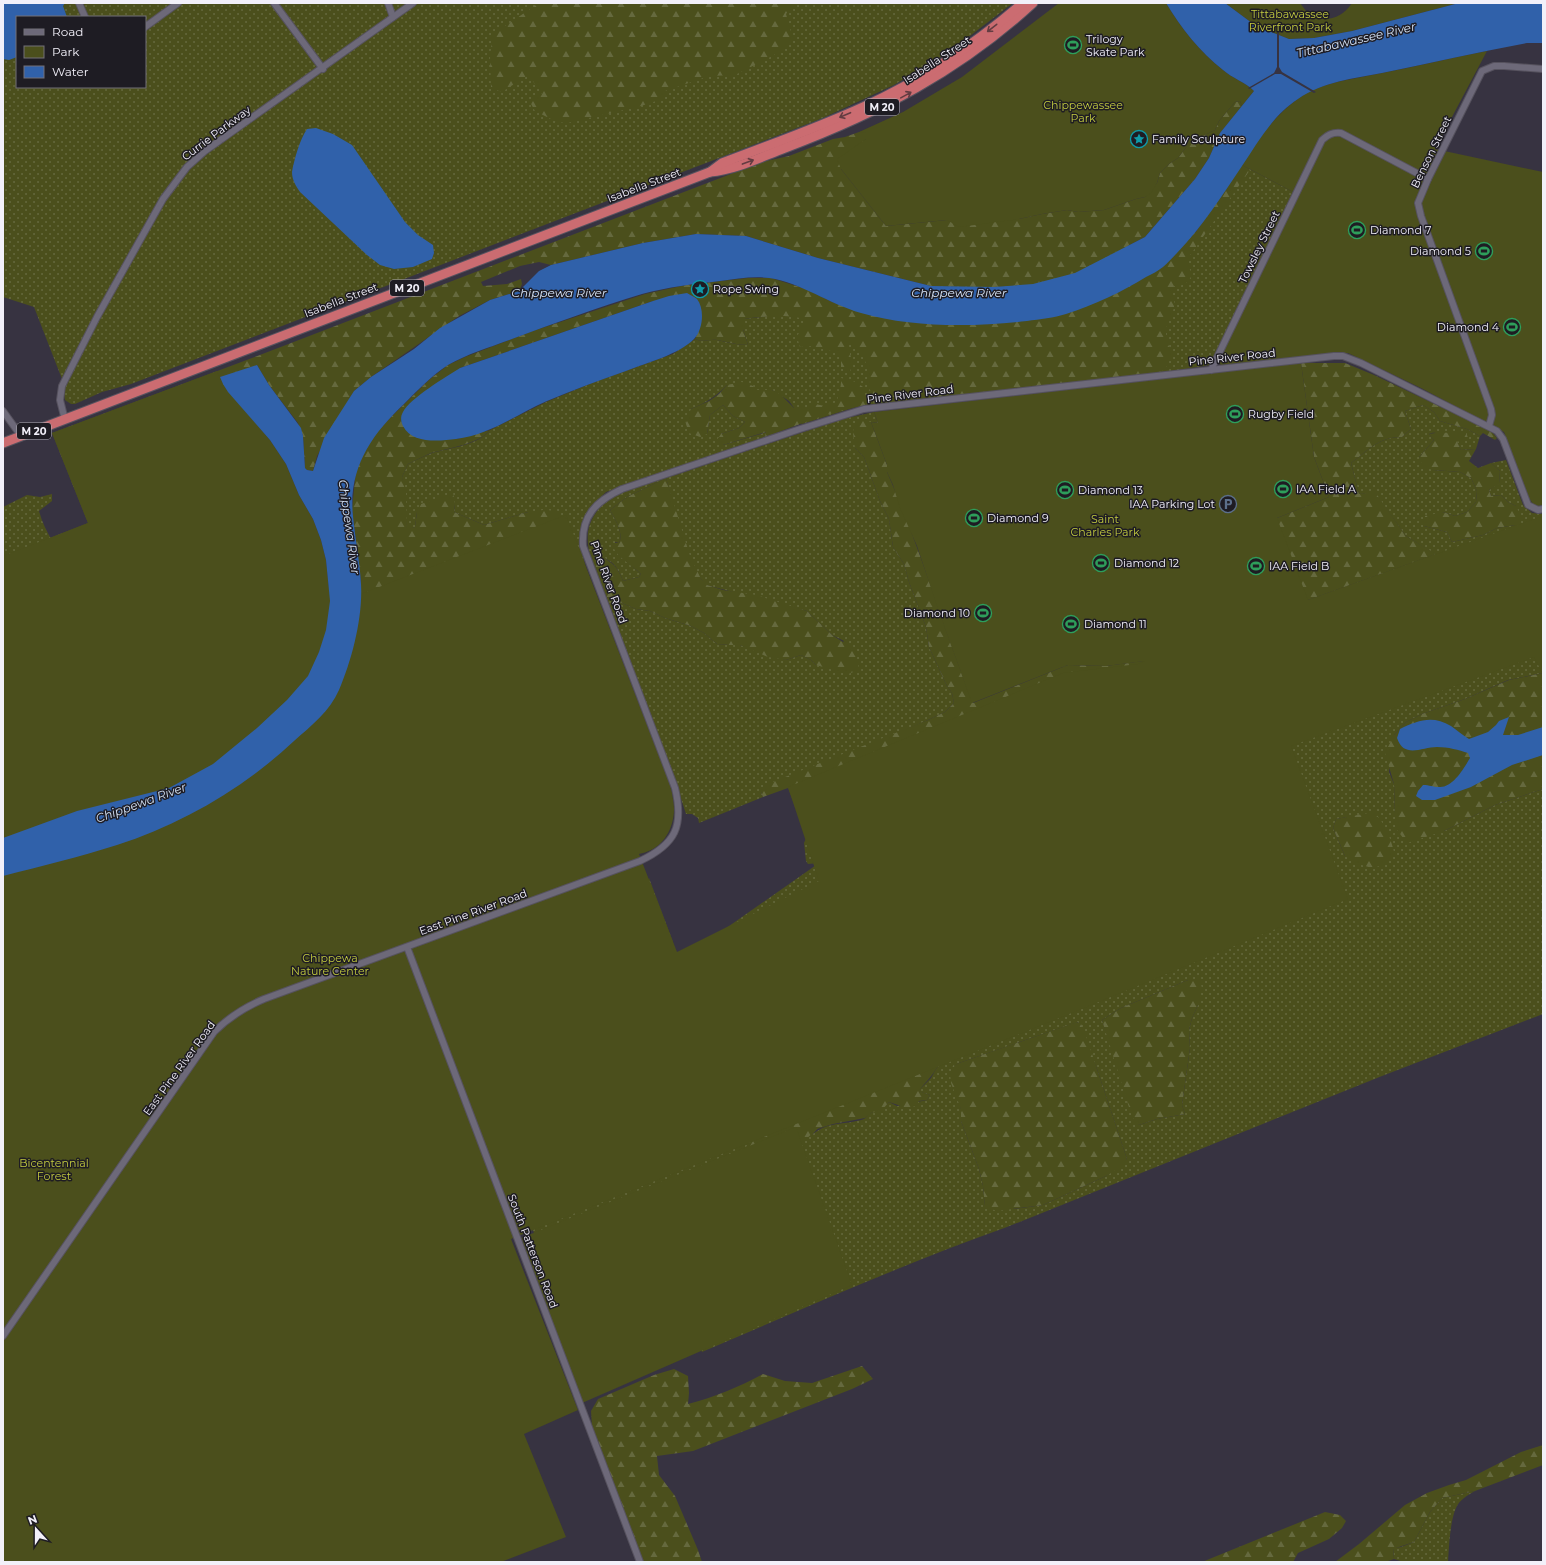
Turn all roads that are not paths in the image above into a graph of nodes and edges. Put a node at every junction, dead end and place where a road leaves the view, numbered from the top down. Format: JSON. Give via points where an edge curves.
{"nodes":[{"id":1,"x":79,"y":3,"type":"edge"},
{"id":2,"x":178,"y":3,"type":"edge"},
{"id":3,"x":274,"y":3,"type":"edge"},
{"id":4,"x":388,"y":3,"type":"edge"},
{"id":5,"x":413,"y":3,"type":"edge"},
{"id":6,"x":1022,"y":3,"type":"edge"},
{"id":7,"x":1033,"y":3,"type":"edge"},
{"id":8,"x":85,"y":16,"type":"edge"},
{"id":9,"x":393,"y":17,"type":"junction"},
{"id":10,"x":146,"y":26,"type":"edge"},
{"id":11,"x":322,"y":69,"type":"junction"},
{"id":12,"x":1543,"y":69,"type":"edge"},
{"id":13,"x":710,"y":172,"type":"junction"},
{"id":14,"x":1428,"y":179,"type":"junction"},
{"id":15,"x":1211,"y":370,"type":"junction"},
{"id":16,"x":3,"y":411,"type":"edge"},
{"id":17,"x":65,"y":420,"type":"junction"},
{"id":18,"x":1489,"y":426,"type":"junction"},
{"id":19,"x":21,"y":436,"type":"junction"},
{"id":20,"x":3,"y":443,"type":"edge"},
{"id":21,"x":1543,"y":509,"type":"edge"},
{"id":22,"x":662,"y":848,"type":"joint"},
{"id":23,"x":407,"y":947,"type":"junction"},
{"id":24,"x":3,"y":1336,"type":"edge"},
{"id":25,"x":640,"y":1562,"type":"edge"}],
"edges":[{"from":1,"to":8,"type":"street"},
{"from":2,"to":10,"type":"street"},
{"from":3,"to":11,"type":"street"},
{"from":4,"to":9,"type":"street"},
{"from":5,"to":9,"type":"street","name":"Currie Parkway"},
{"from":6,"to":13,"type":"highway","name":"Isabella Street","number":"M 20","one_way":true,"via":[[969,45],[899,89],[833,120],[722,163]]},
{"from":13,"to":7,"type":"highway","name":"Isabella Street","number":"M 20","one_way":true,"via":[[724,171],[813,137],[905,95],[980,47]]},
{"from":9,"to":11,"type":"street","name":"Currie Parkway"},
{"from":11,"to":17,"type":"street","name":"Currie Parkway","via":[[205,151],[177,179],[148,224],[62,386],[60,400]]},
{"from":12,"to":14,"type":"street","name":"Benson Street","via":[[1494,66],[1482,71]]},
{"from":13,"to":17,"type":"highway","name":"Isabella Street","number":"M 20"},
{"from":14,"to":15,"type":"street","name":"Towsley Street","via":[[1341,133],[1334,132],[1322,140]]},
{"from":14,"to":18,"type":"street","name":"Benson Street","via":[[1418,208],[1491,409]]},
{"from":15,"to":18,"type":"street","name":"Pine River Road","via":[[1343,356]]},
{"from":15,"to":22,"type":"street","name":"Pine River Road","via":[[864,409],[628,487],[600,501],[584,526],[583,546],[675,788],[679,809],[678,822],[670,841]]},
{"from":16,"to":19,"type":"street"},
{"from":17,"to":19,"type":"highway","name":"Isabella Street","number":"M 20"},
{"from":18,"to":21,"type":"street","name":"Pine River Road","via":[[1497,431],[1503,440],[1528,505],[1538,510]]},
{"from":19,"to":20,"type":"highway","name":"Isabella Street","number":"M 20"},
{"from":22,"to":23,"type":"street","name":"East Pine River Road","via":[[640,861]]},
{"from":23,"to":24,"type":"street","name":"East Pine River Road","via":[[264,999],[224,1022],[214,1032]]},
{"from":23,"to":25,"type":"street","name":"South Patterson Road"}]}
